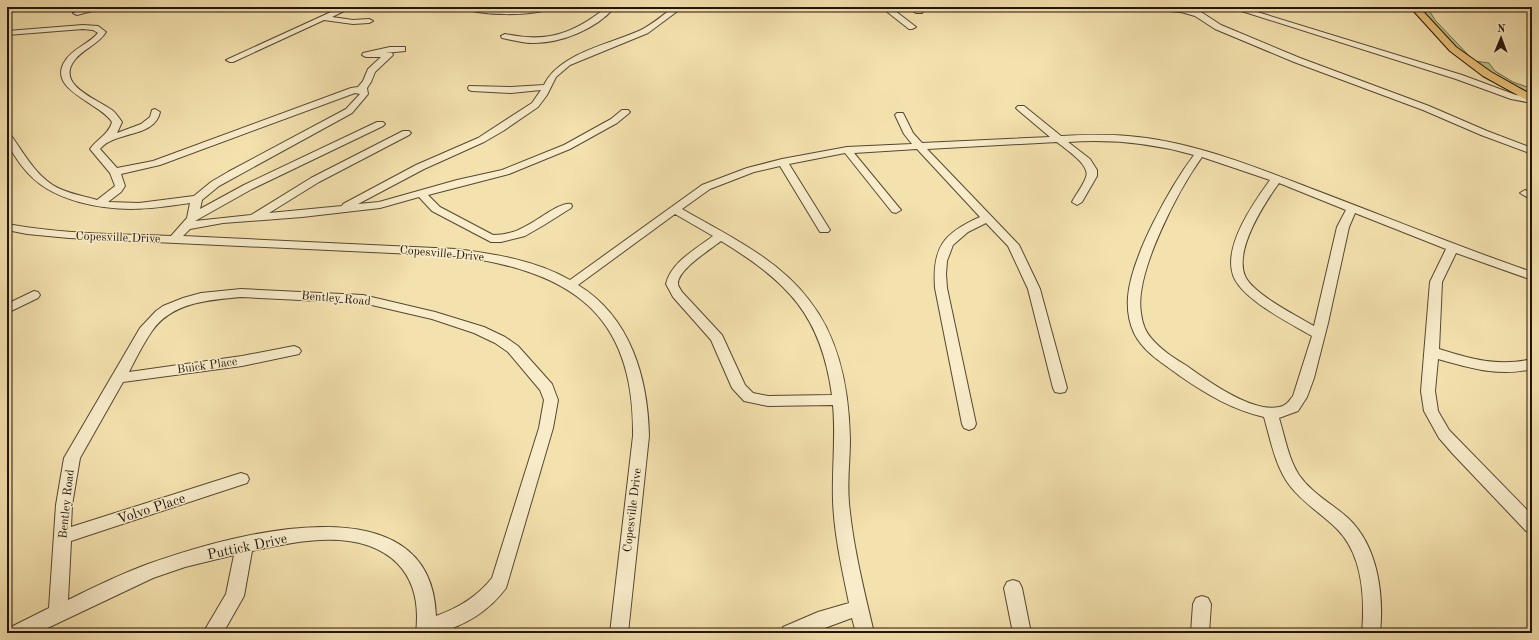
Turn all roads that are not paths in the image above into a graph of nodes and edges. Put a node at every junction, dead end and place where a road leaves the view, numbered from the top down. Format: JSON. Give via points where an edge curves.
{"nodes":[{"id":1,"x":103,"y":7,"type":"edge"},
{"id":2,"x":345,"y":7,"type":"edge"},
{"id":3,"x":466,"y":7,"type":"edge"},
{"id":4,"x":547,"y":7,"type":"edge"},
{"id":5,"x":611,"y":7,"type":"edge"},
{"id":6,"x":679,"y":7,"type":"edge"},
{"id":7,"x":885,"y":7,"type":"edge"},
{"id":8,"x":911,"y":7,"type":"edge"},
{"id":9,"x":1145,"y":7,"type":"edge"},
{"id":10,"x":1233,"y":7,"type":"edge"},
{"id":11,"x":1414,"y":7,"type":"edge"},
{"id":12,"x":918,"y":11,"type":"dead end"},
{"id":13,"x":77,"y":13,"type":"dead end"},
{"id":14,"x":323,"y":18,"type":"junction"},
{"id":15,"x":368,"y":21,"type":"dead end"},
{"id":16,"x":912,"y":27,"type":"dead end"},
{"id":17,"x":7,"y":33,"type":"edge"},
{"id":18,"x":505,"y":36,"type":"dead end"},
{"id":19,"x":402,"y":49,"type":"dead end"},
{"id":20,"x":230,"y":60,"type":"dead end"},
{"id":21,"x":472,"y":88,"type":"dead end"},
{"id":22,"x":546,"y":88,"type":"junction"},
{"id":23,"x":361,"y":89,"type":"junction"},
{"id":24,"x":1532,"y":100,"type":"edge"},
{"id":25,"x":1022,"y":108,"type":"dead end"},
{"id":26,"x":155,"y":112,"type":"dead end"},
{"id":27,"x":625,"y":112,"type":"dead end"},
{"id":28,"x":900,"y":115,"type":"dead end"},
{"id":29,"x":380,"y":124,"type":"dead end"},
{"id":30,"x":406,"y":134,"type":"dead end"},
{"id":31,"x":7,"y":136,"type":"edge"},
{"id":32,"x":107,"y":138,"type":"junction"},
{"id":33,"x":1061,"y":139,"type":"junction"},
{"id":34,"x":919,"y":146,"type":"junction"},
{"id":35,"x":847,"y":150,"type":"junction"},
{"id":36,"x":1532,"y":151,"type":"edge"},
{"id":37,"x":1199,"y":154,"type":"junction"},
{"id":38,"x":782,"y":162,"type":"junction"},
{"id":39,"x":115,"y":172,"type":"junction"},
{"id":40,"x":1277,"y":178,"type":"junction"},
{"id":41,"x":422,"y":194,"type":"junction"},
{"id":42,"x":197,"y":199,"type":"junction"},
{"id":43,"x":1077,"y":202,"type":"dead end"},
{"id":44,"x":99,"y":204,"type":"junction"},
{"id":45,"x":567,"y":206,"type":"dead end"},
{"id":46,"x":1352,"y":208,"type":"junction"},
{"id":47,"x":341,"y":210,"type":"junction"},
{"id":48,"x":676,"y":210,"type":"junction"},
{"id":49,"x":896,"y":210,"type":"dead end"},
{"id":50,"x":253,"y":218,"type":"junction"},
{"id":51,"x":988,"y":218,"type":"junction"},
{"id":52,"x":189,"y":222,"type":"junction"},
{"id":53,"x":7,"y":227,"type":"edge"},
{"id":54,"x":824,"y":230,"type":"dead end"},
{"id":55,"x":721,"y":236,"type":"junction"},
{"id":56,"x":175,"y":239,"type":"junction"},
{"id":57,"x":1453,"y":247,"type":"junction"},
{"id":58,"x":1532,"y":276,"type":"edge"},
{"id":59,"x":571,"y":285,"type":"junction"},
{"id":60,"x":34,"y":295,"type":"dead end"},
{"id":61,"x":7,"y":309,"type":"edge"},
{"id":62,"x":1318,"y":334,"type":"junction"},
{"id":63,"x":294,"y":351,"type":"dead end"},
{"id":64,"x":1432,"y":352,"type":"junction"},
{"id":65,"x":1532,"y":364,"type":"edge"},
{"id":66,"x":119,"y":378,"type":"junction"},
{"id":67,"x":1060,"y":388,"type":"dead end"},
{"id":68,"x":840,"y":400,"type":"junction"},
{"id":69,"x":1270,"y":412,"type":"junction"},
{"id":70,"x":969,"y":424,"type":"dead end"},
{"id":71,"x":241,"y":479,"type":"dead end"},
{"id":72,"x":1532,"y":526,"type":"edge"},
{"id":73,"x":62,"y":537,"type":"junction"},
{"id":74,"x":244,"y":545,"type":"junction"},
{"id":75,"x":1013,"y":588,"type":"dead end"},
{"id":76,"x":1202,"y":604,"type":"dead end"},
{"id":77,"x":859,"y":608,"type":"junction"},
{"id":78,"x":58,"y":612,"type":"junction"},
{"id":79,"x":425,"y":630,"type":"edge"},
{"id":80,"x":18,"y":633,"type":"edge"},
{"id":81,"x":212,"y":633,"type":"edge"},
{"id":82,"x":619,"y":633,"type":"edge"},
{"id":83,"x":790,"y":633,"type":"edge"},
{"id":84,"x":865,"y":633,"type":"edge"},
{"id":85,"x":1022,"y":633,"type":"edge"},
{"id":86,"x":1200,"y":633,"type":"edge"},
{"id":87,"x":1371,"y":633,"type":"edge"}],
"edges":[{"from":1,"to":13,"type":"street"},
{"from":2,"to":14,"type":"street"},
{"from":3,"to":4,"type":"street","via":[[515,11],[542,10]]},
{"from":5,"to":18,"type":"street","via":[[585,26],[555,38],[532,41]]},
{"from":6,"to":22,"type":"street","via":[[645,31],[567,63],[552,76]]},
{"from":7,"to":16,"type":"street"},
{"from":8,"to":12,"type":"street"},
{"from":9,"to":36,"type":"street","via":[[1198,14],[1218,27],[1298,60]]},
{"from":10,"to":24,"type":"street","via":[[1459,77],[1514,97]]},
{"from":11,"to":24,"type":"main road","via":[[1453,49],[1487,74]]},
{"from":14,"to":15,"type":"street"},
{"from":14,"to":20,"type":"street"},
{"from":17,"to":32,"type":"street","via":[[83,27],[100,31],[99,37],[70,59],[64,71],[65,78],[72,88],[109,112],[117,122],[114,131]]},
{"from":19,"to":23,"type":"street","via":[[366,55],[389,55],[371,71]]},
{"from":21,"to":22,"type":"street"},
{"from":22,"to":47,"type":"street","via":[[535,105],[500,129],[420,167]]},
{"from":23,"to":39,"type":"street","via":[[173,157]]},
{"from":23,"to":42,"type":"street","via":[[364,90],[364,94],[349,111],[263,156],[215,184]]},
{"from":25,"to":33,"type":"street"},
{"from":26,"to":32,"type":"street","via":[[149,123]]},
{"from":27,"to":41,"type":"street","via":[[614,121],[562,149],[505,172]]},
{"from":28,"to":34,"type":"street","via":[[909,134]]},
{"from":29,"to":52,"type":"street","via":[[248,187]]},
{"from":30,"to":50,"type":"street","via":[[315,180]]},
{"from":31,"to":44,"type":"street","via":[[40,181],[52,189]]},
{"from":32,"to":39,"type":"street","via":[[96,146],[95,150]]},
{"from":33,"to":34,"type":"street"},
{"from":33,"to":37,"type":"street","via":[[1136,139]]},
{"from":33,"to":43,"type":"street","via":[[1086,161],[1093,172]]},
{"from":34,"to":35,"type":"street"},
{"from":34,"to":51,"type":"street"},
{"from":35,"to":38,"type":"street"},
{"from":35,"to":49,"type":"street"},
{"from":37,"to":40,"type":"street"},
{"from":37,"to":69,"type":"street","via":[[1170,201],[1140,267],[1133,294],[1136,321],[1140,332],[1152,348],[1196,380],[1234,402]]},
{"from":38,"to":48,"type":"street","via":[[751,170],[706,187]]},
{"from":38,"to":54,"type":"street"},
{"from":39,"to":44,"type":"street","via":[[120,186]]},
{"from":40,"to":46,"type":"street"},
{"from":40,"to":62,"type":"street","via":[[1249,222],[1236,267],[1248,287]]},
{"from":41,"to":45,"type":"street","via":[[436,209],[491,239],[526,230]]},
{"from":41,"to":47,"type":"street","via":[[380,205]]},
{"from":42,"to":44,"type":"street","via":[[144,205]]},
{"from":42,"to":52,"type":"street"},
{"from":46,"to":57,"type":"street"},
{"from":46,"to":62,"type":"street","via":[[1343,227]]},
{"from":47,"to":50,"type":"street"},
{"from":48,"to":55,"type":"street"},
{"from":48,"to":59,"type":"street"},
{"from":50,"to":52,"type":"street"},
{"from":51,"to":67,"type":"street","via":[[1013,245],[1027,272],[1034,289]]},
{"from":51,"to":70,"type":"street","via":[[963,230],[946,246],[940,260],[941,288]]},
{"from":52,"to":56,"type":"street"},
{"from":53,"to":56,"type":"street","name":"Copesville Drive","via":[[69,235]]},
{"from":55,"to":68,"type":"street","via":[[780,276],[811,311],[829,346],[839,381]]},
{"from":55,"to":68,"type":"street","via":[[685,263],[674,275],[672,284],[677,294],[716,338],[739,388],[749,396],[768,401]]},
{"from":56,"to":59,"type":"street","name":"Copesville Drive","via":[[469,254],[534,269]]},
{"from":57,"to":58,"type":"street"},
{"from":57,"to":64,"type":"street","via":[[1436,282]]},
{"from":59,"to":82,"type":"street","name":"Copesville Drive","via":[[606,315],[621,338],[637,378],[640,395],[641,436]]},
{"from":60,"to":61,"type":"street"},
{"from":62,"to":69,"type":"street","via":[[1298,402],[1284,411]]},
{"from":63,"to":66,"type":"street","name":"Buick Place"},
{"from":64,"to":65,"type":"street","via":[[1492,369]]},
{"from":64,"to":72,"type":"street","via":[[1428,391],[1436,423],[1457,449]]},
{"from":66,"to":73,"type":"street","name":"Bentley Road","via":[[72,458],[64,505]]},
{"from":66,"to":79,"type":"street","name":"Bentley Road","via":[[148,328],[161,314],[187,301],[227,294],[260,293],[363,299],[472,328],[500,340],[513,349],[547,388],[551,400],[546,428],[505,571],[494,592],[485,601],[469,611]]},
{"from":68,"to":77,"type":"street","via":[[843,522]]},
{"from":69,"to":87,"type":"street","via":[[1283,456],[1295,481],[1352,534],[1364,554],[1370,576]]},
{"from":71,"to":73,"type":"street","name":"Volvo Place"},
{"from":73,"to":78,"type":"street","name":"Bentley Road"},
{"from":74,"to":78,"type":"street","name":"Puttick Drive","via":[[160,568]]},
{"from":74,"to":79,"type":"street","name":"Puttick Drive","via":[[305,534],[338,533],[360,536],[386,545],[403,555],[418,576],[426,607]]},
{"from":74,"to":81,"type":"street","via":[[235,596]]},
{"from":75,"to":85,"type":"street"},
{"from":76,"to":86,"type":"street"},
{"from":77,"to":83,"type":"street"},
{"from":77,"to":84,"type":"street"},
{"from":78,"to":80,"type":"street","name":"Puttick Drive"}]}
